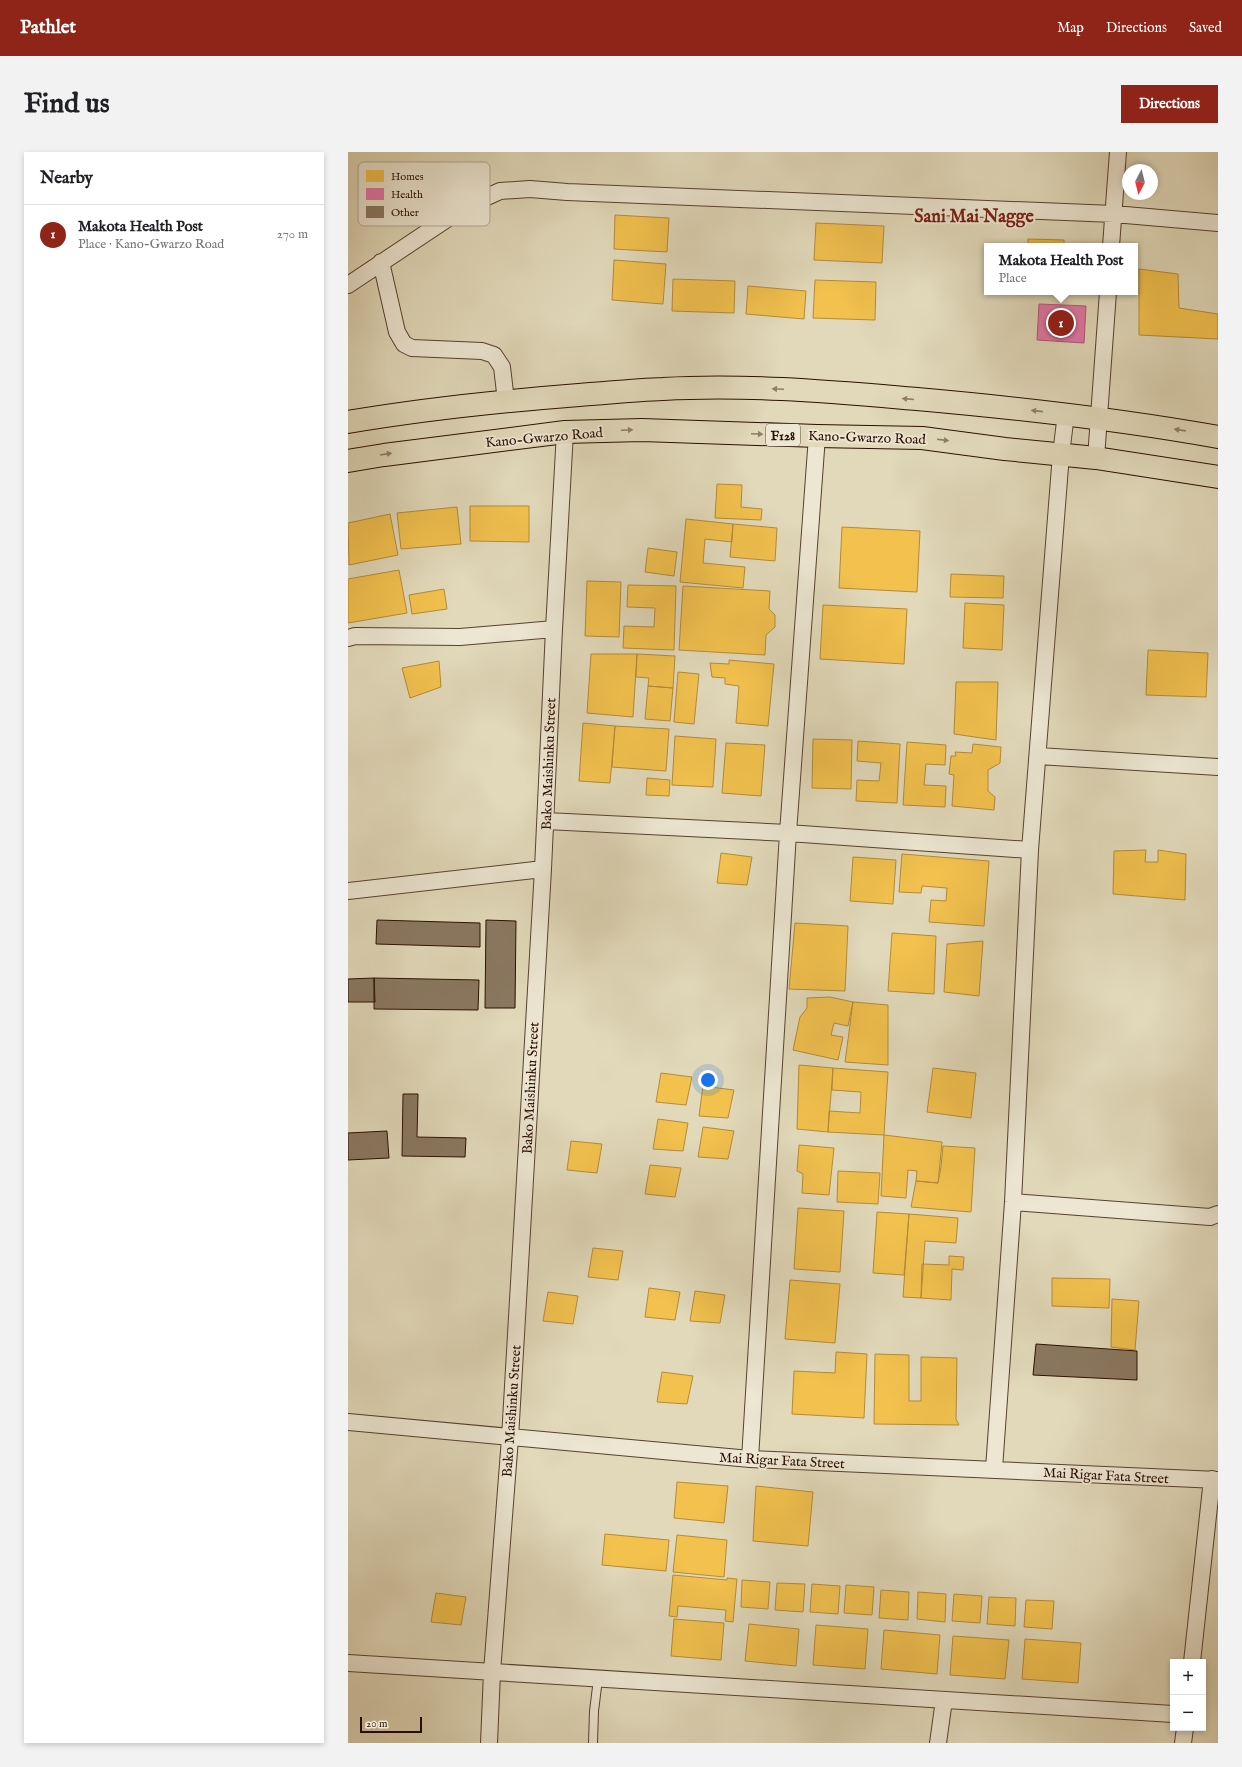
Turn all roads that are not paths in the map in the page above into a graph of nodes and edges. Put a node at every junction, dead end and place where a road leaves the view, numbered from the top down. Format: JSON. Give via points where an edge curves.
{"nodes":[{"id":1,"x":1118,"y":152,"type":"edge"},
{"id":2,"x":490,"y":196,"type":"edge"},
{"id":3,"x":1114,"y":214,"type":"junction"},
{"id":4,"x":1218,"y":223,"type":"edge"},
{"id":5,"x":437,"y":226,"type":"edge"},
{"id":6,"x":1111,"y":243,"type":"edge"},
{"id":7,"x":381,"y":262,"type":"junction"},
{"id":8,"x":348,"y":285,"type":"edge"},
{"id":9,"x":1108,"y":295,"type":"edge"},
{"id":10,"x":506,"y":401,"type":"junction"},
{"id":11,"x":1066,"y":414,"type":"junction"},
{"id":12,"x":1099,"y":419,"type":"junction"},
{"id":13,"x":348,"y":422,"type":"edge"},
{"id":14,"x":565,"y":432,"type":"junction"},
{"id":15,"x":817,"y":436,"type":"junction"},
{"id":16,"x":1218,"y":437,"type":"edge"},
{"id":17,"x":1061,"y":454,"type":"junction"},
{"id":18,"x":1096,"y":458,"type":"junction"},
{"id":19,"x":348,"y":461,"type":"edge"},
{"id":20,"x":1218,"y":477,"type":"edge"},
{"id":21,"x":554,"y":629,"type":"junction"},
{"id":22,"x":348,"y":638,"type":"edge"},
{"id":23,"x":1038,"y":756,"type":"junction"},
{"id":24,"x":1218,"y":767,"type":"edge"},
{"id":25,"x":546,"y":821,"type":"junction"},
{"id":26,"x":788,"y":833,"type":"junction"},
{"id":27,"x":1030,"y":850,"type":"junction"},
{"id":28,"x":543,"y":869,"type":"junction"},
{"id":29,"x":348,"y":892,"type":"edge"},
{"id":30,"x":1013,"y":1202,"type":"junction"},
{"id":31,"x":1218,"y":1214,"type":"edge"},
{"id":32,"x":348,"y":1422,"type":"edge"},
{"id":33,"x":510,"y":1438,"type":"junction"},
{"id":34,"x":750,"y":1459,"type":"junction"},
{"id":35,"x":994,"y":1470,"type":"junction"},
{"id":36,"x":1215,"y":1480,"type":"edge"},
{"id":37,"x":1192,"y":1659,"type":"edge"},
{"id":38,"x":348,"y":1663,"type":"edge"},
{"id":39,"x":492,"y":1672,"type":"junction"},
{"id":40,"x":598,"y":1679,"type":"junction"},
{"id":41,"x":944,"y":1700,"type":"junction"},
{"id":42,"x":1170,"y":1714,"type":"edge"},
{"id":43,"x":1185,"y":1731,"type":"edge"},
{"id":44,"x":489,"y":1743,"type":"edge"},
{"id":45,"x":593,"y":1743,"type":"edge"},
{"id":46,"x":938,"y":1743,"type":"edge"},
{"id":47,"x":1183,"y":1743,"type":"edge"}],
"edges":[{"from":1,"to":3,"type":"street"},
{"from":2,"to":3,"type":"street","via":[[500,191],[530,189]]},
{"from":3,"to":4,"type":"street"},
{"from":3,"to":6,"type":"street"},
{"from":5,"to":7,"type":"street"},
{"from":7,"to":8,"type":"street"},
{"from":7,"to":10,"type":"street","via":[[397,332],[404,344],[412,348],[482,351],[494,355],[502,367]]},
{"from":9,"to":12,"type":"street"},
{"from":11,"to":10,"type":"main road","one_way":true,"via":[[832,392],[735,388],[664,388]]},
{"from":10,"to":13,"type":"main road"},
{"from":11,"to":12,"type":"main road"},
{"from":11,"to":17,"type":"street"},
{"from":16,"to":12,"type":"main road","one_way":true},
{"from":12,"to":18,"type":"street"},
{"from":14,"to":15,"type":"main road","name":"Kano-Gwarzo Road","number":"F128","one_way":true,"via":[[642,430]]},
{"from":19,"to":14,"type":"main road","name":"Kano-Gwarzo Road","number":"F128","one_way":true},
{"from":14,"to":21,"type":"street","name":"Bako Maishinku Street"},
{"from":15,"to":17,"type":"main road","name":"Kano-Gwarzo Road","number":"F128","one_way":true,"via":[[922,438]]},
{"from":15,"to":26,"type":"street"},
{"from":17,"to":18,"type":"main road","name":"Kano-Gwarzo Road","number":"F128"},
{"from":17,"to":23,"type":"street"},
{"from":18,"to":20,"type":"main road","name":"Kano-Gwarzo Road","number":"F128"},
{"from":21,"to":22,"type":"street","via":[[460,637]]},
{"from":21,"to":25,"type":"street","name":"Bako Maishinku Street"},
{"from":23,"to":24,"type":"street"},
{"from":23,"to":27,"type":"street"},
{"from":25,"to":26,"type":"street"},
{"from":25,"to":28,"type":"street","name":"Bako Maishinku Street"},
{"from":26,"to":27,"type":"street"},
{"from":26,"to":34,"type":"street"},
{"from":27,"to":30,"type":"street"},
{"from":28,"to":29,"type":"street"},
{"from":28,"to":33,"type":"street","name":"Bako Maishinku Street"},
{"from":30,"to":31,"type":"street","via":[[1210,1217]]},
{"from":30,"to":35,"type":"street"},
{"from":32,"to":33,"type":"street","name":"Mai Rigar Fata Street"},
{"from":33,"to":34,"type":"street","name":"Mai Rigar Fata Street"},
{"from":33,"to":39,"type":"street","name":"Bako Maishinku Street"},
{"from":34,"to":35,"type":"street","name":"Mai Rigar Fata Street"},
{"from":35,"to":36,"type":"street","name":"Mai Rigar Fata Street"},
{"from":36,"to":37,"type":"street"},
{"from":38,"to":39,"type":"street"},
{"from":39,"to":40,"type":"street"},
{"from":39,"to":44,"type":"street","name":"Bako Maishinku Street"},
{"from":40,"to":41,"type":"street"},
{"from":40,"to":45,"type":"lane"},
{"from":41,"to":42,"type":"street"},
{"from":41,"to":46,"type":"street"},
{"from":43,"to":47,"type":"street"}]}
